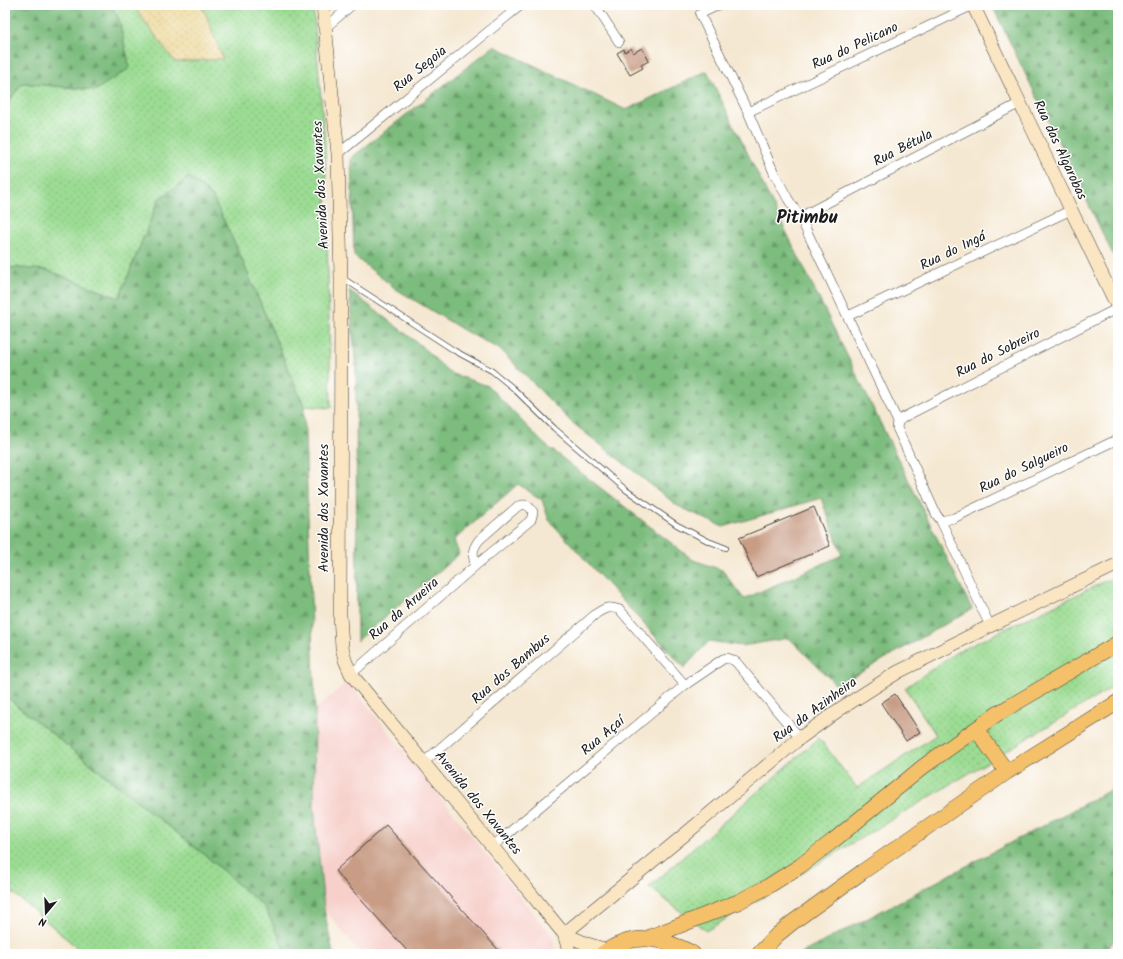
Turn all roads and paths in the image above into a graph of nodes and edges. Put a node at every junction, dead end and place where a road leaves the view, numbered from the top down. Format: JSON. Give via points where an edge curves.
{"nodes":[{"id":1,"x":323,"y":5,"type":"edge"},
{"id":2,"x":352,"y":5,"type":"edge"},
{"id":3,"x":521,"y":5,"type":"edge"},
{"id":4,"x":595,"y":5,"type":"edge"},
{"id":5,"x":719,"y":5,"type":"edge"},
{"id":6,"x":973,"y":5,"type":"edge"},
{"id":7,"x":325,"y":28,"type":"junction"},
{"id":8,"x":620,"y":42,"type":"dead end"},
{"id":9,"x":1020,"y":103,"type":"junction"},
{"id":10,"x":748,"y":112,"type":"junction"},
{"id":11,"x":338,"y":154,"type":"junction"},
{"id":12,"x":1070,"y":210,"type":"junction"},
{"id":13,"x":800,"y":217,"type":"junction"},
{"id":14,"x":341,"y":278,"type":"junction"},
{"id":15,"x":1118,"y":308,"type":"edge"},
{"id":16,"x":848,"y":316,"type":"junction"},
{"id":17,"x":898,"y":425,"type":"junction"},
{"id":18,"x":1118,"y":439,"type":"edge"},
{"id":19,"x":941,"y":521,"type":"junction"},
{"id":20,"x":726,"y":548,"type":"dead end"},
{"id":21,"x":1118,"y":564,"type":"edge"},
{"id":22,"x":475,"y":566,"type":"junction"},
{"id":23,"x":990,"y":626,"type":"junction"},
{"id":24,"x":1118,"y":643,"type":"edge"},
{"id":25,"x":352,"y":674,"type":"junction"},
{"id":26,"x":685,"y":685,"type":"junction"},
{"id":27,"x":1118,"y":702,"type":"edge"},
{"id":28,"x":976,"y":729,"type":"junction"},
{"id":29,"x":800,"y":738,"type":"junction"},
{"id":30,"x":424,"y":762,"type":"junction"},
{"id":31,"x":1007,"y":772,"type":"junction"},
{"id":32,"x":493,"y":846,"type":"junction"},
{"id":33,"x":564,"y":934,"type":"junction"},
{"id":34,"x":648,"y":938,"type":"junction"},
{"id":35,"x":605,"y":952,"type":"edge"},
{"id":36,"x":570,"y":954,"type":"edge"},
{"id":37,"x":693,"y":954,"type":"edge"},
{"id":38,"x":759,"y":954,"type":"edge"}],
"edges":[{"from":1,"to":7,"type":"main road","name":"Avenida dos Xavantes"},
{"from":2,"to":7,"type":"street"},
{"from":3,"to":11,"type":"street","name":"Rua Segoia"},
{"from":4,"to":8,"type":"street"},
{"from":5,"to":10,"type":"street","via":[[700,14]]},
{"from":6,"to":9,"type":"main road","name":"Rua das Algarobas"},
{"from":6,"to":10,"type":"street","name":"Rua do Pelicano"},
{"from":7,"to":11,"type":"main road","name":"Avenida dos Xavantes"},
{"from":9,"to":12,"type":"main road","name":"Rua das Algarobas"},
{"from":9,"to":13,"type":"street","name":"Rua Bétula"},
{"from":10,"to":13,"type":"street","via":[[774,173]]},
{"from":11,"to":14,"type":"main road","name":"Avenida dos Xavantes"},
{"from":12,"to":15,"type":"main road","name":"Rua das Algarobas"},
{"from":12,"to":16,"type":"street","name":"Rua do Ingá"},
{"from":13,"to":16,"type":"street"},
{"from":14,"to":20,"type":"lane","via":[[455,351],[492,371],[626,490],[677,525]]},
{"from":14,"to":25,"type":"main road","name":"Avenida dos Xavantes","via":[[340,615],[342,647]]},
{"from":15,"to":17,"type":"street","name":"Rua do Sobreiro","via":[[904,417]]},
{"from":16,"to":17,"type":"street"},
{"from":17,"to":19,"type":"street"},
{"from":18,"to":19,"type":"street","name":"Rua do Salgueiro","via":[[954,518]]},
{"from":19,"to":23,"type":"street"},
{"from":21,"to":23,"type":"main road","name":"Rua da Azinheira"},
{"from":22,"to":22,"type":"street","name":"Rua da Arueira","via":[[472,553],[479,540],[518,506],[522,504],[531,508],[531,520]]},
{"from":22,"to":25,"type":"street","name":"Rua da Arueira"},
{"from":23,"to":29,"type":"main road","name":"Rua da Azinheira","via":[[898,672]]},
{"from":24,"to":28,"type":"main road"},
{"from":25,"to":30,"type":"main road","name":"Avenida dos Xavantes"},
{"from":26,"to":29,"type":"street","name":"Rua Açaí","via":[[723,659],[731,659]]},
{"from":26,"to":30,"type":"street","name":"Rua dos Bambus","via":[[620,610],[606,608]]},
{"from":26,"to":32,"type":"street","name":"Rua Açaí"},
{"from":27,"to":31,"type":"main road"},
{"from":28,"to":31,"type":"main road"},
{"from":28,"to":34,"type":"main road","via":[[924,766],[800,866],[738,902]]},
{"from":29,"to":33,"type":"main road","name":"Rua da Azinheira"},
{"from":30,"to":32,"type":"main road","name":"Avenida dos Xavantes"},
{"from":31,"to":38,"type":"main road","via":[[793,922]]},
{"from":32,"to":33,"type":"main road","name":"Avenida dos Xavantes"},
{"from":33,"to":35,"type":"main road","name":"Avenida dos Xavantes"},
{"from":33,"to":36,"type":"main road","name":"Avenida dos Xavantes"},
{"from":34,"to":35,"type":"main road","via":[[621,943]]},
{"from":34,"to":37,"type":"main road","via":[[672,944]]}]}
